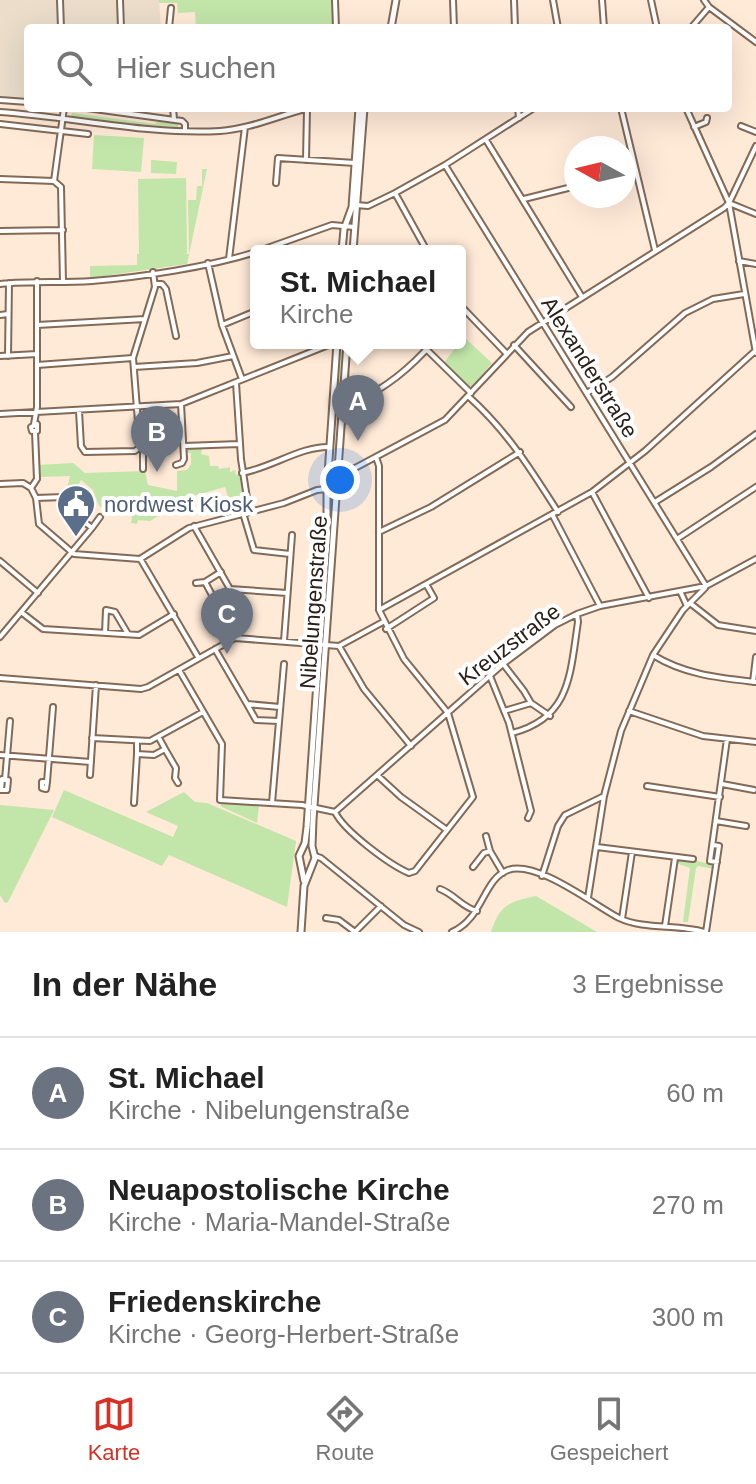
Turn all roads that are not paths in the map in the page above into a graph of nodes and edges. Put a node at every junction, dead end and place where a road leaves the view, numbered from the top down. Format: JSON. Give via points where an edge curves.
{"nodes":[{"id":1,"x":60,"y":0,"type":"edge"},
{"id":2,"x":120,"y":0,"type":"edge"},
{"id":3,"x":335,"y":0,"type":"edge"},
{"id":4,"x":396,"y":0,"type":"edge"},
{"id":5,"x":453,"y":0,"type":"edge"},
{"id":6,"x":514,"y":0,"type":"edge"},
{"id":7,"x":553,"y":0,"type":"edge"},
{"id":8,"x":602,"y":0,"type":"edge"},
{"id":9,"x":651,"y":0,"type":"edge"},
{"id":10,"x":704,"y":0,"type":"edge"},
{"id":11,"x":709,"y":7,"type":"junction"},
{"id":12,"x":171,"y":8,"type":"dead end"},
{"id":13,"x":61,"y":24,"type":"edge"},
{"id":14,"x":121,"y":24,"type":"edge"},
{"id":15,"x":169,"y":24,"type":"edge"},
{"id":16,"x":336,"y":24,"type":"edge"},
{"id":17,"x":392,"y":24,"type":"edge"},
{"id":18,"x":454,"y":24,"type":"edge"},
{"id":19,"x":515,"y":24,"type":"edge"},
{"id":20,"x":557,"y":24,"type":"edge"},
{"id":21,"x":604,"y":24,"type":"edge"},
{"id":22,"x":656,"y":24,"type":"edge"},
{"id":23,"x":694,"y":24,"type":"edge"},
{"id":24,"x":732,"y":24,"type":"edge"},
{"id":25,"x":732,"y":24,"type":"edge"},
{"id":26,"x":756,"y":42,"type":"edge"},
{"id":27,"x":0,"y":100,"type":"edge"},
{"id":28,"x":24,"y":102,"type":"edge"},
{"id":29,"x":0,"y":112,"type":"edge"},
{"id":30,"x":63,"y":112,"type":"edge"},
{"id":31,"x":131,"y":112,"type":"edge"},
{"id":32,"x":173,"y":112,"type":"edge"},
{"id":33,"x":295,"y":112,"type":"edge"},
{"id":34,"x":308,"y":112,"type":"edge"},
{"id":35,"x":361,"y":112,"type":"edge"},
{"id":36,"x":361,"y":112,"type":"edge"},
{"id":37,"x":518,"y":112,"type":"edge"},
{"id":38,"x":528,"y":112,"type":"edge"},
{"id":39,"x":622,"y":112,"type":"edge"},
{"id":40,"x":688,"y":112,"type":"edge"},
{"id":41,"x":519,"y":118,"type":"junction"},
{"id":42,"x":707,"y":118,"type":"dead end"},
{"id":43,"x":62,"y":119,"type":"junction"},
{"id":44,"x":174,"y":119,"type":"junction"},
{"id":45,"x":0,"y":124,"type":"edge"},
{"id":46,"x":741,"y":126,"type":"dead end"},
{"id":47,"x":245,"y":127,"type":"junction"},
{"id":48,"x":694,"y":127,"type":"junction"},
{"id":49,"x":59,"y":130,"type":"junction"},
{"id":50,"x":185,"y":131,"type":"junction"},
{"id":51,"x":756,"y":132,"type":"edge"},
{"id":52,"x":88,"y":134,"type":"dead end"},
{"id":53,"x":628,"y":136,"type":"edge"},
{"id":54,"x":486,"y":140,"type":"junction"},
{"id":55,"x":756,"y":146,"type":"edge"},
{"id":56,"x":306,"y":160,"type":"junction"},
{"id":57,"x":355,"y":163,"type":"junction"},
{"id":58,"x":445,"y":165,"type":"junction"},
{"id":59,"x":636,"y":171,"type":"edge"},
{"id":60,"x":0,"y":179,"type":"edge"},
{"id":61,"x":54,"y":181,"type":"junction"},
{"id":62,"x":276,"y":183,"type":"dead end"},
{"id":63,"x":564,"y":189,"type":"edge"},
{"id":64,"x":395,"y":193,"type":"junction"},
{"id":65,"x":523,"y":200,"type":"junction"},
{"id":66,"x":729,"y":203,"type":"junction"},
{"id":67,"x":354,"y":205,"type":"junction"},
{"id":68,"x":756,"y":214,"type":"edge"},
{"id":69,"x":345,"y":226,"type":"junction"},
{"id":70,"x":354,"y":227,"type":"junction"},
{"id":71,"x":63,"y":230,"type":"junction"},
{"id":72,"x":0,"y":231,"type":"edge"},
{"id":73,"x":277,"y":245,"type":"edge"},
{"id":74,"x":343,"y":245,"type":"edge"},
{"id":75,"x":353,"y":245,"type":"edge"},
{"id":76,"x":424,"y":245,"type":"edge"},
{"id":77,"x":655,"y":250,"type":"junction"},
{"id":78,"x":250,"y":254,"type":"edge"},
{"id":79,"x":229,"y":260,"type":"junction"},
{"id":80,"x":738,"y":261,"type":"junction"},
{"id":81,"x":208,"y":263,"type":"junction"},
{"id":82,"x":756,"y":264,"type":"edge"},
{"id":83,"x":153,"y":272,"type":"junction"},
{"id":84,"x":37,"y":281,"type":"junction"},
{"id":85,"x":63,"y":282,"type":"junction"},
{"id":86,"x":9,"y":283,"type":"junction"},
{"id":87,"x":0,"y":284,"type":"edge"},
{"id":88,"x":155,"y":284,"type":"junction"},
{"id":89,"x":744,"y":294,"type":"junction"},
{"id":90,"x":582,"y":297,"type":"junction"},
{"id":91,"x":466,"y":311,"type":"edge"},
{"id":92,"x":250,"y":313,"type":"edge"},
{"id":93,"x":8,"y":314,"type":"junction"},
{"id":94,"x":0,"y":315,"type":"edge"},
{"id":95,"x":145,"y":319,"type":"junction"},
{"id":96,"x":543,"y":322,"type":"junction"},
{"id":97,"x":37,"y":325,"type":"junction"},
{"id":98,"x":222,"y":325,"type":"junction"},
{"id":99,"x":176,"y":336,"type":"dead end"},
{"id":100,"x":514,"y":345,"type":"junction"},
{"id":101,"x":321,"y":349,"type":"edge"},
{"id":102,"x":337,"y":349,"type":"edge"},
{"id":103,"x":347,"y":349,"type":"edge"},
{"id":104,"x":425,"y":351,"type":"joint"},
{"id":105,"x":755,"y":352,"type":"edge"},
{"id":106,"x":506,"y":353,"type":"junction"},
{"id":107,"x":37,"y":354,"type":"junction"},
{"id":108,"x":0,"y":356,"type":"edge"},
{"id":109,"x":8,"y":356,"type":"junction"},
{"id":110,"x":233,"y":356,"type":"junction"},
{"id":111,"x":133,"y":358,"type":"junction"},
{"id":112,"x":37,"y":365,"type":"junction"},
{"id":113,"x":134,"y":367,"type":"junction"},
{"id":114,"x":239,"y":380,"type":"junction"},
{"id":115,"x":587,"y":393,"type":"junction"},
{"id":116,"x":469,"y":395,"type":"junction"},
{"id":117,"x":343,"y":400,"type":"junction"},
{"id":118,"x":181,"y":404,"type":"junction"},
{"id":119,"x":138,"y":407,"type":"junction"},
{"id":120,"x":571,"y":407,"type":"dead end"},
{"id":121,"x":79,"y":411,"type":"junction"},
{"id":122,"x":36,"y":412,"type":"junction"},
{"id":123,"x":0,"y":414,"type":"edge"},
{"id":124,"x":756,"y":434,"type":"edge"},
{"id":125,"x":239,"y":444,"type":"junction"},
{"id":126,"x":184,"y":446,"type":"junction"},
{"id":127,"x":140,"y":447,"type":"junction"},
{"id":128,"x":330,"y":447,"type":"junction"},
{"id":129,"x":520,"y":452,"type":"junction"},
{"id":130,"x":376,"y":457,"type":"junction"},
{"id":131,"x":629,"y":461,"type":"junction"},
{"id":132,"x":176,"y":465,"type":"dead end"},
{"id":133,"x":329,"y":465,"type":"junction"},
{"id":134,"x":143,"y":469,"type":"dead end"},
{"id":135,"x":338,"y":471,"type":"junction"},
{"id":136,"x":242,"y":473,"type":"junction"},
{"id":137,"x":328,"y":475,"type":"junction"},
{"id":138,"x":337,"y":483,"type":"junction"},
{"id":139,"x":0,"y":484,"type":"edge"},
{"id":140,"x":756,"y":487,"type":"edge"},
{"id":141,"x":31,"y":488,"type":"junction"},
{"id":142,"x":327,"y":489,"type":"junction"},
{"id":143,"x":592,"y":492,"type":"junction"},
{"id":144,"x":336,"y":497,"type":"junction"},
{"id":145,"x":36,"y":498,"type":"junction"},
{"id":146,"x":655,"y":502,"type":"junction"},
{"id":147,"x":246,"y":512,"type":"junction"},
{"id":148,"x":555,"y":514,"type":"junction"},
{"id":149,"x":100,"y":517,"type":"dead end"},
{"id":150,"x":194,"y":526,"type":"junction"},
{"id":151,"x":92,"y":528,"type":"junction"},
{"id":152,"x":379,"y":532,"type":"junction"},
{"id":153,"x":292,"y":535,"type":"dead end"},
{"id":154,"x":677,"y":539,"type":"junction"},
{"id":155,"x":71,"y":553,"type":"junction"},
{"id":156,"x":290,"y":554,"type":"junction"},
{"id":157,"x":140,"y":559,"type":"junction"},
{"id":158,"x":756,"y":559,"type":"edge"},
{"id":159,"x":0,"y":561,"type":"edge"},
{"id":160,"x":221,"y":572,"type":"junction"},
{"id":161,"x":205,"y":582,"type":"junction"},
{"id":162,"x":196,"y":583,"type":"dead end"},
{"id":163,"x":426,"y":584,"type":"junction"},
{"id":164,"x":706,"y":586,"type":"junction"},
{"id":165,"x":230,"y":589,"type":"junction"},
{"id":166,"x":689,"y":591,"type":"junction"},
{"id":167,"x":38,"y":593,"type":"junction"},
{"id":168,"x":287,"y":593,"type":"junction"},
{"id":169,"x":681,"y":593,"type":"junction"},
{"id":170,"x":214,"y":598,"type":"junction"},
{"id":171,"x":649,"y":598,"type":"junction"},
{"id":172,"x":689,"y":605,"type":"junction"},
{"id":173,"x":600,"y":606,"type":"junction"},
{"id":174,"x":379,"y":610,"type":"junction"},
{"id":175,"x":21,"y":612,"type":"junction"},
{"id":176,"x":174,"y":614,"type":"junction"},
{"id":177,"x":577,"y":614,"type":"junction"},
{"id":178,"x":383,"y":622,"type":"junction"},
{"id":179,"x":386,"y":629,"type":"junction"},
{"id":180,"x":756,"y":631,"type":"edge"},
{"id":181,"x":105,"y":633,"type":"junction"},
{"id":182,"x":128,"y":634,"type":"junction"},
{"id":183,"x":0,"y":637,"type":"edge"},
{"id":184,"x":235,"y":638,"type":"junction"},
{"id":185,"x":284,"y":641,"type":"junction"},
{"id":186,"x":322,"y":645,"type":"junction"},
{"id":187,"x":339,"y":646,"type":"junction"},
{"id":188,"x":215,"y":648,"type":"junction"},
{"id":189,"x":653,"y":655,"type":"junction"},
{"id":190,"x":198,"y":657,"type":"junction"},
{"id":191,"x":756,"y":657,"type":"edge"},
{"id":192,"x":284,"y":664,"type":"dead end"},
{"id":193,"x":503,"y":664,"type":"junction"},
{"id":194,"x":179,"y":670,"type":"junction"},
{"id":195,"x":490,"y":676,"type":"junction"},
{"id":196,"x":0,"y":678,"type":"edge"},
{"id":197,"x":755,"y":682,"type":"edge"},
{"id":198,"x":96,"y":685,"type":"junction"},
{"id":199,"x":531,"y":703,"type":"junction"},
{"id":200,"x":247,"y":704,"type":"junction"},
{"id":201,"x":53,"y":707,"type":"dead end"},
{"id":202,"x":280,"y":707,"type":"junction"},
{"id":203,"x":504,"y":711,"type":"junction"},
{"id":204,"x":629,"y":711,"type":"junction"},
{"id":205,"x":203,"y":712,"type":"junction"},
{"id":206,"x":448,"y":713,"type":"junction"},
{"id":207,"x":550,"y":716,"type":"junction"},
{"id":208,"x":10,"y":721,"type":"dead end"},
{"id":209,"x":279,"y":721,"type":"junction"},
{"id":210,"x":512,"y":733,"type":"junction"},
{"id":211,"x":92,"y":738,"type":"junction"},
{"id":212,"x":159,"y":738,"type":"junction"},
{"id":213,"x":727,"y":739,"type":"junction"},
{"id":214,"x":137,"y":741,"type":"junction"},
{"id":215,"x":756,"y":742,"type":"edge"},
{"id":216,"x":411,"y":746,"type":"junction"},
{"id":217,"x":165,"y":749,"type":"junction"},
{"id":218,"x":137,"y":754,"type":"junction"},
{"id":219,"x":0,"y":755,"type":"edge"},
{"id":220,"x":7,"y":756,"type":"junction"},
{"id":221,"x":48,"y":758,"type":"junction"},
{"id":222,"x":91,"y":762,"type":"junction"},
{"id":223,"x":90,"y":775,"type":"dead end"},
{"id":224,"x":377,"y":775,"type":"junction"},
{"id":225,"x":5,"y":780,"type":"dead end"},
{"id":226,"x":47,"y":782,"type":"dead end"},
{"id":227,"x":178,"y":783,"type":"dead end"},
{"id":228,"x":722,"y":784,"type":"junction"},
{"id":229,"x":647,"y":786,"type":"dead end"},
{"id":230,"x":754,"y":790,"type":"dead end"},
{"id":231,"x":604,"y":796,"type":"junction"},
{"id":232,"x":720,"y":797,"type":"junction"},
{"id":233,"x":134,"y":803,"type":"dead end"},
{"id":234,"x":272,"y":803,"type":"junction"},
{"id":235,"x":311,"y":808,"type":"junction"},
{"id":236,"x":335,"y":812,"type":"junction"},
{"id":237,"x":528,"y":818,"type":"dead end"},
{"id":238,"x":716,"y":821,"type":"junction"},
{"id":239,"x":746,"y":826,"type":"dead end"},
{"id":240,"x":447,"y":830,"type":"junction"},
{"id":241,"x":486,"y":836,"type":"dead end"},
{"id":242,"x":597,"y":847,"type":"junction"},
{"id":243,"x":302,"y":849,"type":"junction"},
{"id":244,"x":490,"y":851,"type":"junction"},
{"id":245,"x":632,"y":852,"type":"junction"},
{"id":246,"x":314,"y":856,"type":"junction"},
{"id":247,"x":675,"y":858,"type":"junction"},
{"id":248,"x":693,"y":859,"type":"dead end"},
{"id":249,"x":300,"y":861,"type":"junction"},
{"id":250,"x":473,"y":867,"type":"dead end"},
{"id":251,"x":503,"y":873,"type":"junction"},
{"id":252,"x":542,"y":876,"type":"junction"},
{"id":253,"x":304,"y":886,"type":"junction"},
{"id":254,"x":440,"y":889,"type":"dead end"},
{"id":255,"x":588,"y":898,"type":"junction"},
{"id":256,"x":381,"y":906,"type":"junction"},
{"id":257,"x":477,"y":911,"type":"junction"},
{"id":258,"x":326,"y":918,"type":"dead end"},
{"id":259,"x":622,"y":919,"type":"junction"},
{"id":260,"x":665,"y":926,"type":"junction"},
{"id":261,"x":301,"y":932,"type":"edge"},
{"id":262,"x":419,"y":932,"type":"edge"},
{"id":263,"x":452,"y":932,"type":"edge"},
{"id":264,"x":705,"y":932,"type":"edge"}],
"edges":[{"from":1,"to":13,"type":"street"},
{"from":2,"to":14,"type":"street"},
{"from":3,"to":16,"type":"street"},
{"from":4,"to":17,"type":"street"},
{"from":5,"to":18,"type":"street"},
{"from":6,"to":19,"type":"street"},
{"from":7,"to":20,"type":"street"},
{"from":8,"to":21,"type":"street"},
{"from":9,"to":22,"type":"street"},
{"from":10,"to":11,"type":"street"},
{"from":11,"to":23,"type":"street"},
{"from":11,"to":25,"type":"street"},
{"from":12,"to":15,"type":"street"},
{"from":24,"to":26,"type":"street"},
{"from":27,"to":28,"type":"street"},
{"from":29,"to":43,"type":"street"},
{"from":30,"to":43,"type":"street"},
{"from":31,"to":44,"type":"street"},
{"from":32,"to":44,"type":"street"},
{"from":33,"to":47,"type":"street"},
{"from":34,"to":56,"type":"street"},
{"from":35,"to":57,"type":"street"},
{"from":36,"to":67,"type":"street"},
{"from":37,"to":41,"type":"street"},
{"from":38,"to":41,"type":"street"},
{"from":39,"to":53,"type":"street"},
{"from":40,"to":48,"type":"street"},
{"from":41,"to":54,"type":"street"},
{"from":42,"to":48,"type":"street"},
{"from":43,"to":49,"type":"street"},
{"from":43,"to":50,"type":"street"},
{"from":44,"to":50,"type":"street","via":[[185,124]]},
{"from":45,"to":49,"type":"street"},
{"from":46,"to":51,"type":"street"},
{"from":47,"to":50,"type":"street"},
{"from":47,"to":79,"type":"street"},
{"from":48,"to":66,"type":"street"},
{"from":49,"to":52,"type":"street"},
{"from":49,"to":61,"type":"street"},
{"from":54,"to":58,"type":"street"},
{"from":54,"to":65,"type":"street"},
{"from":55,"to":66,"type":"street"},
{"from":56,"to":57,"type":"street"},
{"from":56,"to":62,"type":"street","via":[[278,158]]},
{"from":57,"to":67,"type":"street"},
{"from":58,"to":64,"type":"street"},
{"from":58,"to":96,"type":"street","name":"Alexanderstraße"},
{"from":59,"to":77,"type":"street"},
{"from":60,"to":61,"type":"street"},
{"from":61,"to":71,"type":"street","via":[[61,187]]},
{"from":63,"to":65,"type":"street"},
{"from":64,"to":67,"type":"street","via":[[368,206]]},
{"from":64,"to":76,"type":"street"},
{"from":65,"to":90,"type":"street"},
{"from":66,"to":68,"type":"street"},
{"from":66,"to":77,"type":"street"},
{"from":66,"to":80,"type":"street"},
{"from":67,"to":69,"type":"street"},
{"from":67,"to":70,"type":"street"},
{"from":69,"to":70,"type":"street"},
{"from":69,"to":73,"type":"street","via":[[332,225]]},
{"from":69,"to":74,"type":"street"},
{"from":70,"to":75,"type":"street"},
{"from":71,"to":72,"type":"street"},
{"from":71,"to":85,"type":"street"},
{"from":77,"to":90,"type":"street"},
{"from":78,"to":79,"type":"street"},
{"from":79,"to":81,"type":"street"},
{"from":80,"to":82,"type":"street"},
{"from":80,"to":89,"type":"street"},
{"from":81,"to":83,"type":"street"},
{"from":81,"to":98,"type":"street"},
{"from":83,"to":85,"type":"street"},
{"from":83,"to":88,"type":"street"},
{"from":84,"to":85,"type":"street"},
{"from":84,"to":86,"type":"street"},
{"from":84,"to":97,"type":"street"},
{"from":86,"to":87,"type":"street"},
{"from":86,"to":93,"type":"street"},
{"from":88,"to":95,"type":"street"},
{"from":88,"to":99,"type":"street","via":[[166,289]]},
{"from":89,"to":105,"type":"street"},
{"from":89,"to":115,"type":"street","via":[[713,299],[685,313]]},
{"from":90,"to":96,"type":"street"},
{"from":91,"to":106,"type":"street"},
{"from":92,"to":98,"type":"street"},
{"from":93,"to":94,"type":"street"},
{"from":93,"to":109,"type":"street"},
{"from":95,"to":97,"type":"street"},
{"from":95,"to":111,"type":"street"},
{"from":96,"to":100,"type":"street"},
{"from":96,"to":115,"type":"street","name":"Alexanderstraße"},
{"from":97,"to":107,"type":"street"},
{"from":98,"to":110,"type":"street"},
{"from":100,"to":106,"type":"street"},
{"from":100,"to":120,"type":"street"},
{"from":101,"to":114,"type":"street"},
{"from":102,"to":128,"type":"street"},
{"from":103,"to":117,"type":"street","name":"Nibelungenstraße"},
{"from":104,"to":116,"type":"street"},
{"from":104,"to":117,"type":"street","via":[[395,379],[353,401]]},
{"from":105,"to":131,"type":"street"},
{"from":106,"to":116,"type":"street"},
{"from":107,"to":109,"type":"street"},
{"from":107,"to":112,"type":"street"},
{"from":108,"to":109,"type":"street"},
{"from":110,"to":113,"type":"street"},
{"from":110,"to":114,"type":"street"},
{"from":111,"to":112,"type":"street"},
{"from":111,"to":113,"type":"street"},
{"from":112,"to":122,"type":"street"},
{"from":113,"to":119,"type":"street"},
{"from":114,"to":118,"type":"street"},
{"from":114,"to":125,"type":"street"},
{"from":115,"to":131,"type":"street","name":"Alexanderstraße"},
{"from":116,"to":129,"type":"street"},
{"from":116,"to":130,"type":"street","via":[[445,420]]},
{"from":117,"to":135,"type":"street","name":"Nibelungenstraße"},
{"from":118,"to":119,"type":"street"},
{"from":118,"to":126,"type":"street"},
{"from":119,"to":121,"type":"street"},
{"from":119,"to":127,"type":"street"},
{"from":121,"to":122,"type":"street"},
{"from":121,"to":127,"type":"street","via":[[85,452]]},
{"from":122,"to":123,"type":"street"},
{"from":122,"to":141,"type":"street","via":[[37,479]]},
{"from":124,"to":146,"type":"street"},
{"from":125,"to":126,"type":"street"},
{"from":125,"to":136,"type":"street"},
{"from":126,"to":132,"type":"street","via":[[183,462]]},
{"from":127,"to":134,"type":"street"},
{"from":128,"to":133,"type":"street"},
{"from":128,"to":136,"type":"street"},
{"from":129,"to":148,"type":"street"},
{"from":129,"to":152,"type":"street"},
{"from":130,"to":135,"type":"street"},
{"from":130,"to":152,"type":"street"},
{"from":131,"to":143,"type":"street"},
{"from":131,"to":146,"type":"street","name":"Alexanderstraße"},
{"from":133,"to":135,"type":"street"},
{"from":133,"to":137,"type":"street"},
{"from":135,"to":137,"type":"street"},
{"from":135,"to":138,"type":"street","name":"Nibelungenstraße"},
{"from":136,"to":147,"type":"street"},
{"from":137,"to":142,"type":"street"},
{"from":138,"to":142,"type":"street"},
{"from":138,"to":144,"type":"street","name":"Nibelungenstraße"},
{"from":139,"to":141,"type":"street"},
{"from":140,"to":154,"type":"street"},
{"from":141,"to":145,"type":"street"},
{"from":142,"to":144,"type":"street"},
{"from":142,"to":147,"type":"street"},
{"from":142,"to":186,"type":"street"},
{"from":143,"to":148,"type":"street"},
{"from":143,"to":171,"type":"street"},
{"from":144,"to":186,"type":"street","name":"Nibelungenstraße"},
{"from":145,"to":151,"type":"street","via":[[69,499],[74,514]]},
{"from":145,"to":155,"type":"street","via":[[39,524]]},
{"from":146,"to":154,"type":"street","name":"Alexanderstraße"},
{"from":147,"to":150,"type":"street"},
{"from":147,"to":156,"type":"street","via":[[254,550]]},
{"from":148,"to":163,"type":"street"},
{"from":148,"to":173,"type":"street"},
{"from":149,"to":151,"type":"street"},
{"from":150,"to":157,"type":"street"},
{"from":150,"to":160,"type":"street"},
{"from":151,"to":155,"type":"street"},
{"from":152,"to":174,"type":"street"},
{"from":153,"to":156,"type":"street"},
{"from":154,"to":164,"type":"street","name":"Alexanderstraße"},
{"from":155,"to":157,"type":"street"},
{"from":155,"to":167,"type":"street"},
{"from":156,"to":168,"type":"street"},
{"from":157,"to":176,"type":"street"},
{"from":158,"to":164,"type":"street","name":"Kreuzstraße"},
{"from":159,"to":167,"type":"street"},
{"from":160,"to":161,"type":"street"},
{"from":160,"to":165,"type":"street"},
{"from":161,"to":162,"type":"street"},
{"from":161,"to":170,"type":"street"},
{"from":163,"to":174,"type":"street"},
{"from":163,"to":179,"type":"street","via":[[434,598]]},
{"from":164,"to":166,"type":"street","name":"Kreuzstraße"},
{"from":164,"to":172,"type":"street"},
{"from":165,"to":168,"type":"street"},
{"from":165,"to":170,"type":"street"},
{"from":166,"to":169,"type":"street","name":"Kreuzstraße"},
{"from":166,"to":172,"type":"street"},
{"from":167,"to":175,"type":"street"},
{"from":168,"to":185,"type":"street"},
{"from":169,"to":171,"type":"street","name":"Kreuzstraße"},
{"from":169,"to":172,"type":"street"},
{"from":170,"to":184,"type":"street"},
{"from":171,"to":173,"type":"street","name":"Kreuzstraße"},
{"from":172,"to":180,"type":"street","via":[[718,625]]},
{"from":172,"to":189,"type":"street"},
{"from":173,"to":177,"type":"street","name":"Kreuzstraße"},
{"from":174,"to":178,"type":"street"},
{"from":175,"to":181,"type":"street","via":[[43,629]]},
{"from":175,"to":183,"type":"street"},
{"from":176,"to":182,"type":"street","via":[[139,635]]},
{"from":176,"to":190,"type":"street"},
{"from":177,"to":193,"type":"street","name":"Kreuzstraße"},
{"from":177,"to":207,"type":"street","via":[[570,673]]},
{"from":178,"to":179,"type":"street"},
{"from":178,"to":187,"type":"street"},
{"from":179,"to":206,"type":"street"},
{"from":181,"to":182,"type":"street"},
{"from":181,"to":182,"type":"street","via":[[106,610],[115,612]]},
{"from":184,"to":185,"type":"street"},
{"from":184,"to":188,"type":"street"},
{"from":185,"to":186,"type":"street"},
{"from":186,"to":187,"type":"street"},
{"from":186,"to":235,"type":"street"},
{"from":187,"to":216,"type":"street","via":[[364,689]]},
{"from":188,"to":190,"type":"street"},
{"from":188,"to":200,"type":"street"},
{"from":189,"to":197,"type":"street","via":[[700,675]]},
{"from":189,"to":204,"type":"street"},
{"from":190,"to":194,"type":"street"},
{"from":191,"to":197,"type":"street"},
{"from":192,"to":202,"type":"street"},
{"from":193,"to":195,"type":"street","name":"Kreuzstraße"},
{"from":193,"to":199,"type":"street"},
{"from":194,"to":198,"type":"street","via":[[141,689]]},
{"from":194,"to":205,"type":"street"},
{"from":195,"to":203,"type":"street"},
{"from":195,"to":206,"type":"street","name":"Kreuzstraße"},
{"from":196,"to":198,"type":"street"},
{"from":198,"to":211,"type":"street"},
{"from":199,"to":203,"type":"street"},
{"from":199,"to":207,"type":"street"},
{"from":200,"to":202,"type":"street"},
{"from":200,"to":209,"type":"street","via":[[256,720]]},
{"from":201,"to":221,"type":"street"},
{"from":202,"to":209,"type":"street"},
{"from":203,"to":210,"type":"street"},
{"from":204,"to":213,"type":"street"},
{"from":204,"to":231,"type":"street"},
{"from":205,"to":212,"type":"street"},
{"from":205,"to":234,"type":"street","via":[[223,750],[220,800]]},
{"from":206,"to":216,"type":"street","name":"Kreuzstraße"},
{"from":206,"to":240,"type":"street","via":[[473,797]]},
{"from":207,"to":210,"type":"street"},
{"from":208,"to":220,"type":"street"},
{"from":209,"to":234,"type":"street"},
{"from":210,"to":237,"type":"street","via":[[531,811]]},
{"from":211,"to":214,"type":"street"},
{"from":211,"to":222,"type":"street"},
{"from":212,"to":214,"type":"street"},
{"from":212,"to":217,"type":"street"},
{"from":213,"to":215,"type":"street"},
{"from":213,"to":228,"type":"street"},
{"from":214,"to":218,"type":"street"},
{"from":216,"to":224,"type":"street","name":"Kreuzstraße"},
{"from":217,"to":218,"type":"street"},
{"from":217,"to":227,"type":"street"},
{"from":218,"to":233,"type":"street"},
{"from":219,"to":220,"type":"street"},
{"from":220,"to":221,"type":"street"},
{"from":220,"to":225,"type":"street"},
{"from":221,"to":222,"type":"street"},
{"from":221,"to":226,"type":"street"},
{"from":222,"to":223,"type":"street"},
{"from":224,"to":236,"type":"street","name":"Kreuzstraße"},
{"from":224,"to":240,"type":"street"},
{"from":228,"to":230,"type":"street"},
{"from":228,"to":232,"type":"street"},
{"from":229,"to":232,"type":"street"},
{"from":231,"to":242,"type":"street"},
{"from":231,"to":252,"type":"street","via":[[565,815]]},
{"from":232,"to":238,"type":"street"},
{"from":234,"to":235,"type":"street"},
{"from":235,"to":236,"type":"street"},
{"from":235,"to":243,"type":"street"},
{"from":235,"to":246,"type":"street"},
{"from":236,"to":240,"type":"street","via":[[365,843],[409,873]]},
{"from":238,"to":239,"type":"street"},
{"from":238,"to":264,"type":"street","via":[[710,861],[717,862]]},
{"from":241,"to":244,"type":"street"},
{"from":242,"to":245,"type":"street"},
{"from":242,"to":255,"type":"street"},
{"from":243,"to":246,"type":"street"},
{"from":243,"to":249,"type":"street"},
{"from":244,"to":250,"type":"street"},
{"from":244,"to":251,"type":"street"},
{"from":245,"to":247,"type":"street"},
{"from":245,"to":259,"type":"street"},
{"from":246,"to":249,"type":"street"},
{"from":246,"to":253,"type":"street"},
{"from":246,"to":256,"type":"street"},
{"from":247,"to":248,"type":"street"},
{"from":247,"to":260,"type":"street"},
{"from":249,"to":253,"type":"street"},
{"from":251,"to":252,"type":"street","via":[[522,869]]},
{"from":251,"to":257,"type":"street"},
{"from":252,"to":255,"type":"street"},
{"from":253,"to":261,"type":"street"},
{"from":254,"to":257,"type":"street"},
{"from":255,"to":259,"type":"street"},
{"from":256,"to":258,"type":"street","via":[[355,932]]},
{"from":256,"to":262,"type":"street"},
{"from":257,"to":263,"type":"street","via":[[468,924]]},
{"from":259,"to":260,"type":"street"},
{"from":260,"to":264,"type":"street"}]}
